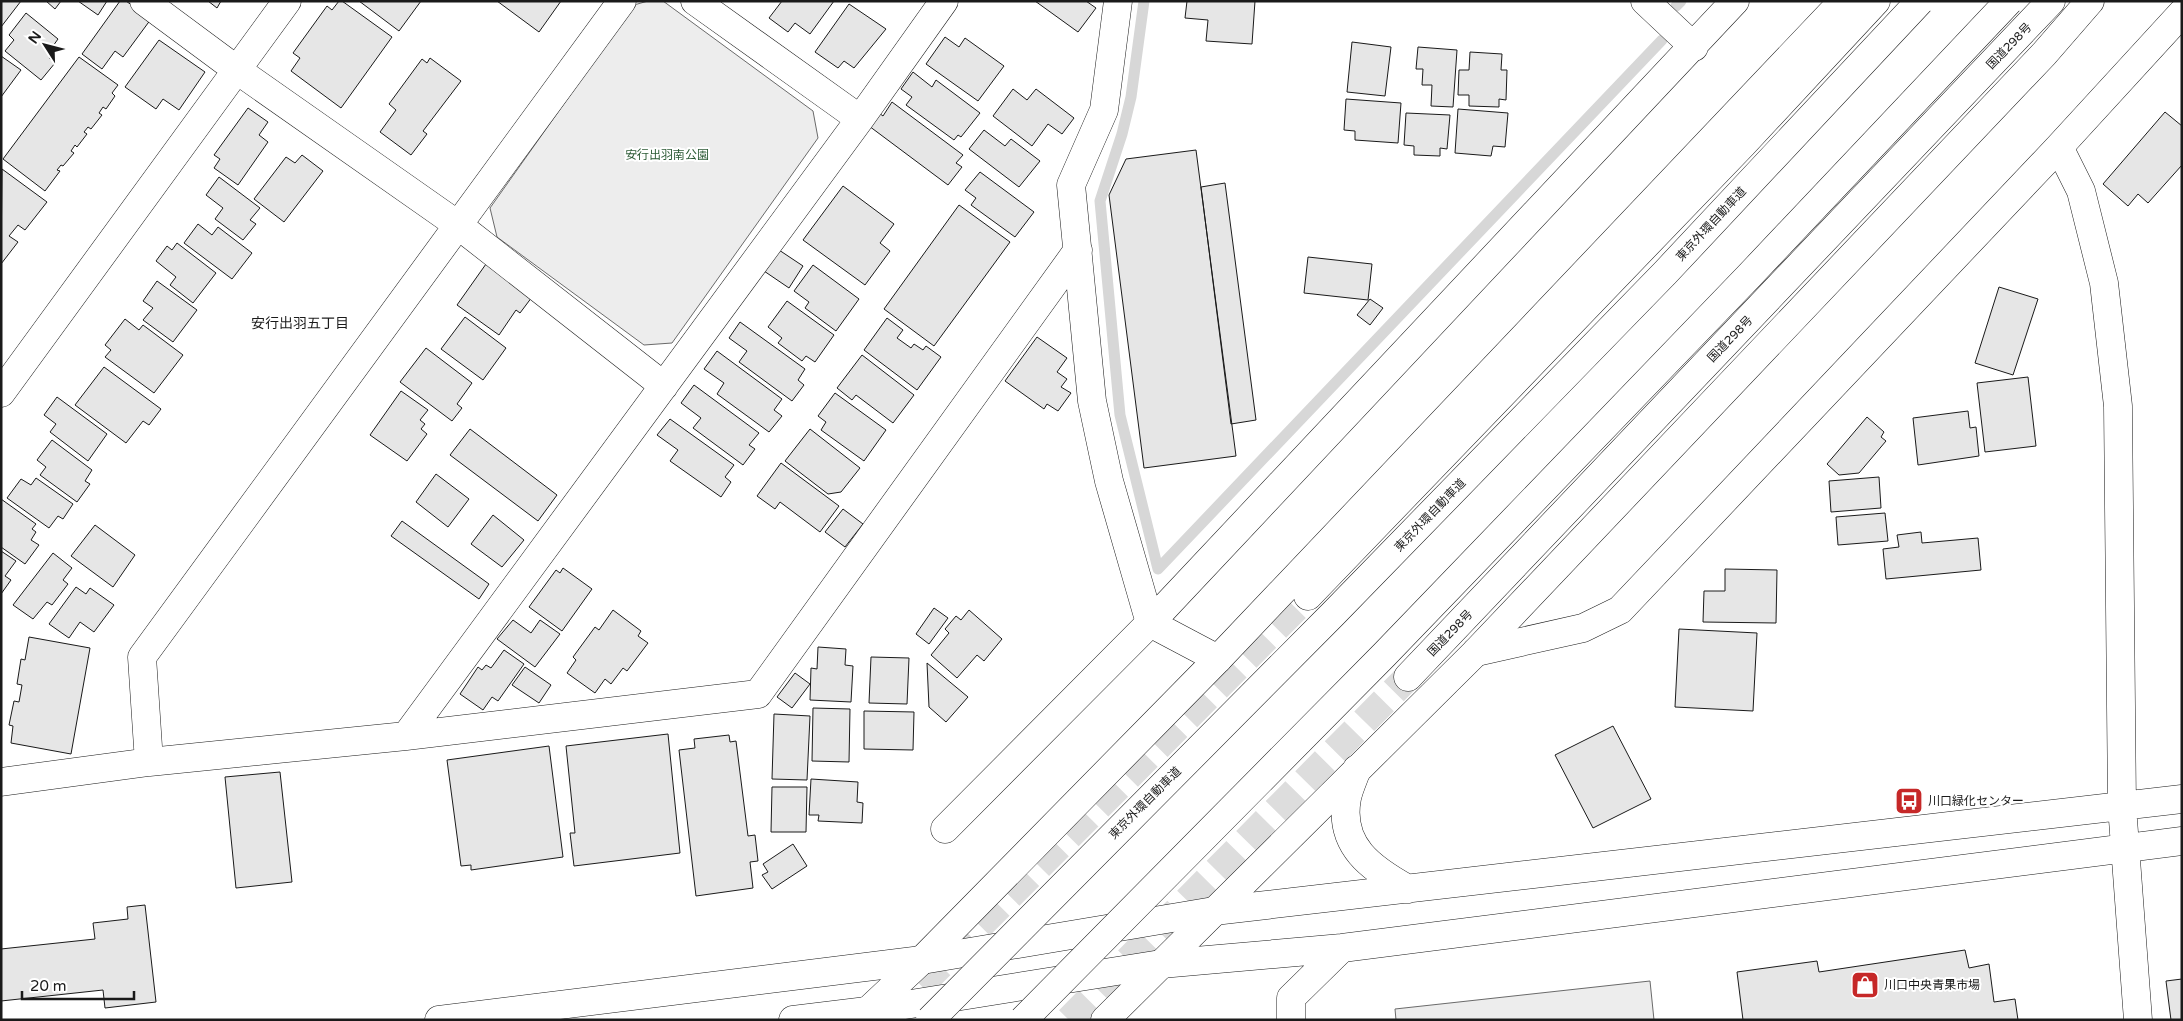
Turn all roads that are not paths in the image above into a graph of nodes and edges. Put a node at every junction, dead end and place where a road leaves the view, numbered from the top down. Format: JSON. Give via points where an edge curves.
{"nodes":[{"id":1,"x":144,"y":1,"type":"edge"},
{"id":2,"x":287,"y":1,"type":"edge"},
{"id":3,"x":622,"y":1,"type":"edge"},
{"id":4,"x":695,"y":1,"type":"edge"},
{"id":5,"x":944,"y":1,"type":"edge"},
{"id":6,"x":1118,"y":1,"type":"edge"},
{"id":7,"x":1645,"y":1,"type":"edge"},
{"id":8,"x":1735,"y":1,"type":"edge"},
{"id":9,"x":1843,"y":1,"type":"edge"},
{"id":10,"x":1876,"y":1,"type":"edge"},
{"id":11,"x":1920,"y":1,"type":"edge"},
{"id":12,"x":2009,"y":1,"type":"edge"},
{"id":13,"x":2051,"y":1,"type":"edge"},
{"id":14,"x":2090,"y":1,"type":"edge"},
{"id":15,"x":2182,"y":13,"type":"edge"},
{"id":16,"x":1694,"y":47,"type":"junction"},
{"id":17,"x":237,"y":70,"type":"junction"},
{"id":18,"x":860,"y":119,"type":"junction"},
{"id":19,"x":2060,"y":147,"type":"junction"},
{"id":20,"x":458,"y":225,"type":"junction"},
{"id":21,"x":1078,"y":250,"type":"junction"},
{"id":22,"x":664,"y":386,"type":"junction"},
{"id":23,"x":1,"y":393,"type":"edge"},
{"id":24,"x":1308,"y":596,"type":"tunnel mouth"},
{"id":25,"x":1150,"y":623,"type":"junction"},
{"id":26,"x":1476,"y":652,"type":"junction"},
{"id":27,"x":1218,"y":660,"type":"junction"},
{"id":28,"x":1408,"y":677,"type":"tunnel mouth"},
{"id":29,"x":406,"y":736,"type":"junction"},
{"id":30,"x":149,"y":762,"type":"junction"},
{"id":31,"x":1358,"y":769,"type":"junction"},
{"id":32,"x":1,"y":782,"type":"edge"},
{"id":33,"x":2182,"y":799,"type":"edge"},
{"id":34,"x":2122,"y":806,"type":"junction"},
{"id":35,"x":945,"y":829,"type":"dead end"},
{"id":36,"x":2182,"y":841,"type":"edge"},
{"id":37,"x":2125,"y":848,"type":"junction"},
{"id":38,"x":1408,"y":888,"type":"junction"},
{"id":39,"x":1214,"y":911,"type":"junction"},
{"id":40,"x":1342,"y":948,"type":"junction"},
{"id":41,"x":922,"y":960,"type":"junction"},
{"id":42,"x":1161,"y":964,"type":"junction"},
{"id":43,"x":862,"y":1015,"type":"edge"},
{"id":44,"x":439,"y":1020,"type":"edge"},
{"id":45,"x":793,"y":1020,"type":"edge"},
{"id":46,"x":930,"y":1020,"type":"edge"},
{"id":47,"x":1023,"y":1020,"type":"edge"},
{"id":48,"x":1105,"y":1020,"type":"edge"},
{"id":49,"x":1291,"y":1020,"type":"edge"},
{"id":50,"x":2138,"y":1020,"type":"edge"}],
"edges":[{"from":1,"to":17,"type":"main road"},
{"from":2,"to":17,"type":"main road"},
{"from":3,"to":20,"type":"main road"},
{"from":4,"to":18,"type":"main road"},
{"from":5,"to":18,"type":"main road"},
{"from":6,"to":21,"type":"main road","via":[[1104,110],[1071,185]]},
{"from":7,"to":16,"type":"main road"},
{"from":8,"to":16,"type":"main road"},
{"from":9,"to":27,"type":"main road"},
{"from":10,"to":24,"type":"main road","via":[[1743,144]]},
{"from":11,"to":46,"type":"main road","name":"東京外環自動車道","bridge":true,"via":[[1665,273]]},
{"from":12,"to":47,"type":"main road","bridge":true,"via":[[1384,655]]},
{"from":13,"to":28,"type":"main road","name":"国道298号"},
{"from":14,"to":26,"type":"main road","via":[[2044,54]]},
{"from":15,"to":19,"type":"main road"},
{"from":16,"to":25,"type":"main road"},
{"from":17,"to":20,"type":"main road"},
{"from":17,"to":23,"type":"main road"},
{"from":18,"to":22,"type":"main road"},
{"from":19,"to":26,"type":"main road","via":[[1620,610],[1583,628]]},
{"from":19,"to":34,"type":"main road","via":[[2081,191],[2104,283],[2118,406]]},
{"from":20,"to":22,"type":"main road"},
{"from":20,"to":30,"type":"main road","via":[[142,656]]},
{"from":21,"to":25,"type":"main road","via":[[1092,401],[1109,481]]},
{"from":21,"to":29,"type":"main road","via":[[758,694]]},
{"from":22,"to":29,"type":"main road"},
{"from":25,"to":27,"type":"main road"},
{"from":25,"to":35,"type":"main road"},
{"from":26,"to":31,"type":"main road"},
{"from":27,"to":41,"type":"main road"},
{"from":29,"to":30,"type":"main road"},
{"from":30,"to":32,"type":"main road"},
{"from":31,"to":38,"type":"main road","via":[[1347,798],[1346,825],[1353,844],[1381,874]]},
{"from":31,"to":39,"type":"main road"},
{"from":33,"to":34,"type":"main road"},
{"from":34,"to":37,"type":"main road"},
{"from":34,"to":38,"type":"main road"},
{"from":36,"to":37,"type":"main road"},
{"from":37,"to":40,"type":"main road"},
{"from":37,"to":50,"type":"main road"},
{"from":38,"to":39,"type":"main road"},
{"from":39,"to":41,"type":"main road"},
{"from":39,"to":42,"type":"main road"},
{"from":40,"to":42,"type":"main road"},
{"from":40,"to":49,"type":"main road","via":[[1291,998]]},
{"from":41,"to":43,"type":"main road"},
{"from":41,"to":44,"type":"main road"},
{"from":42,"to":43,"type":"main road"},
{"from":42,"to":48,"type":"main road"},
{"from":43,"to":45,"type":"main road"}]}
